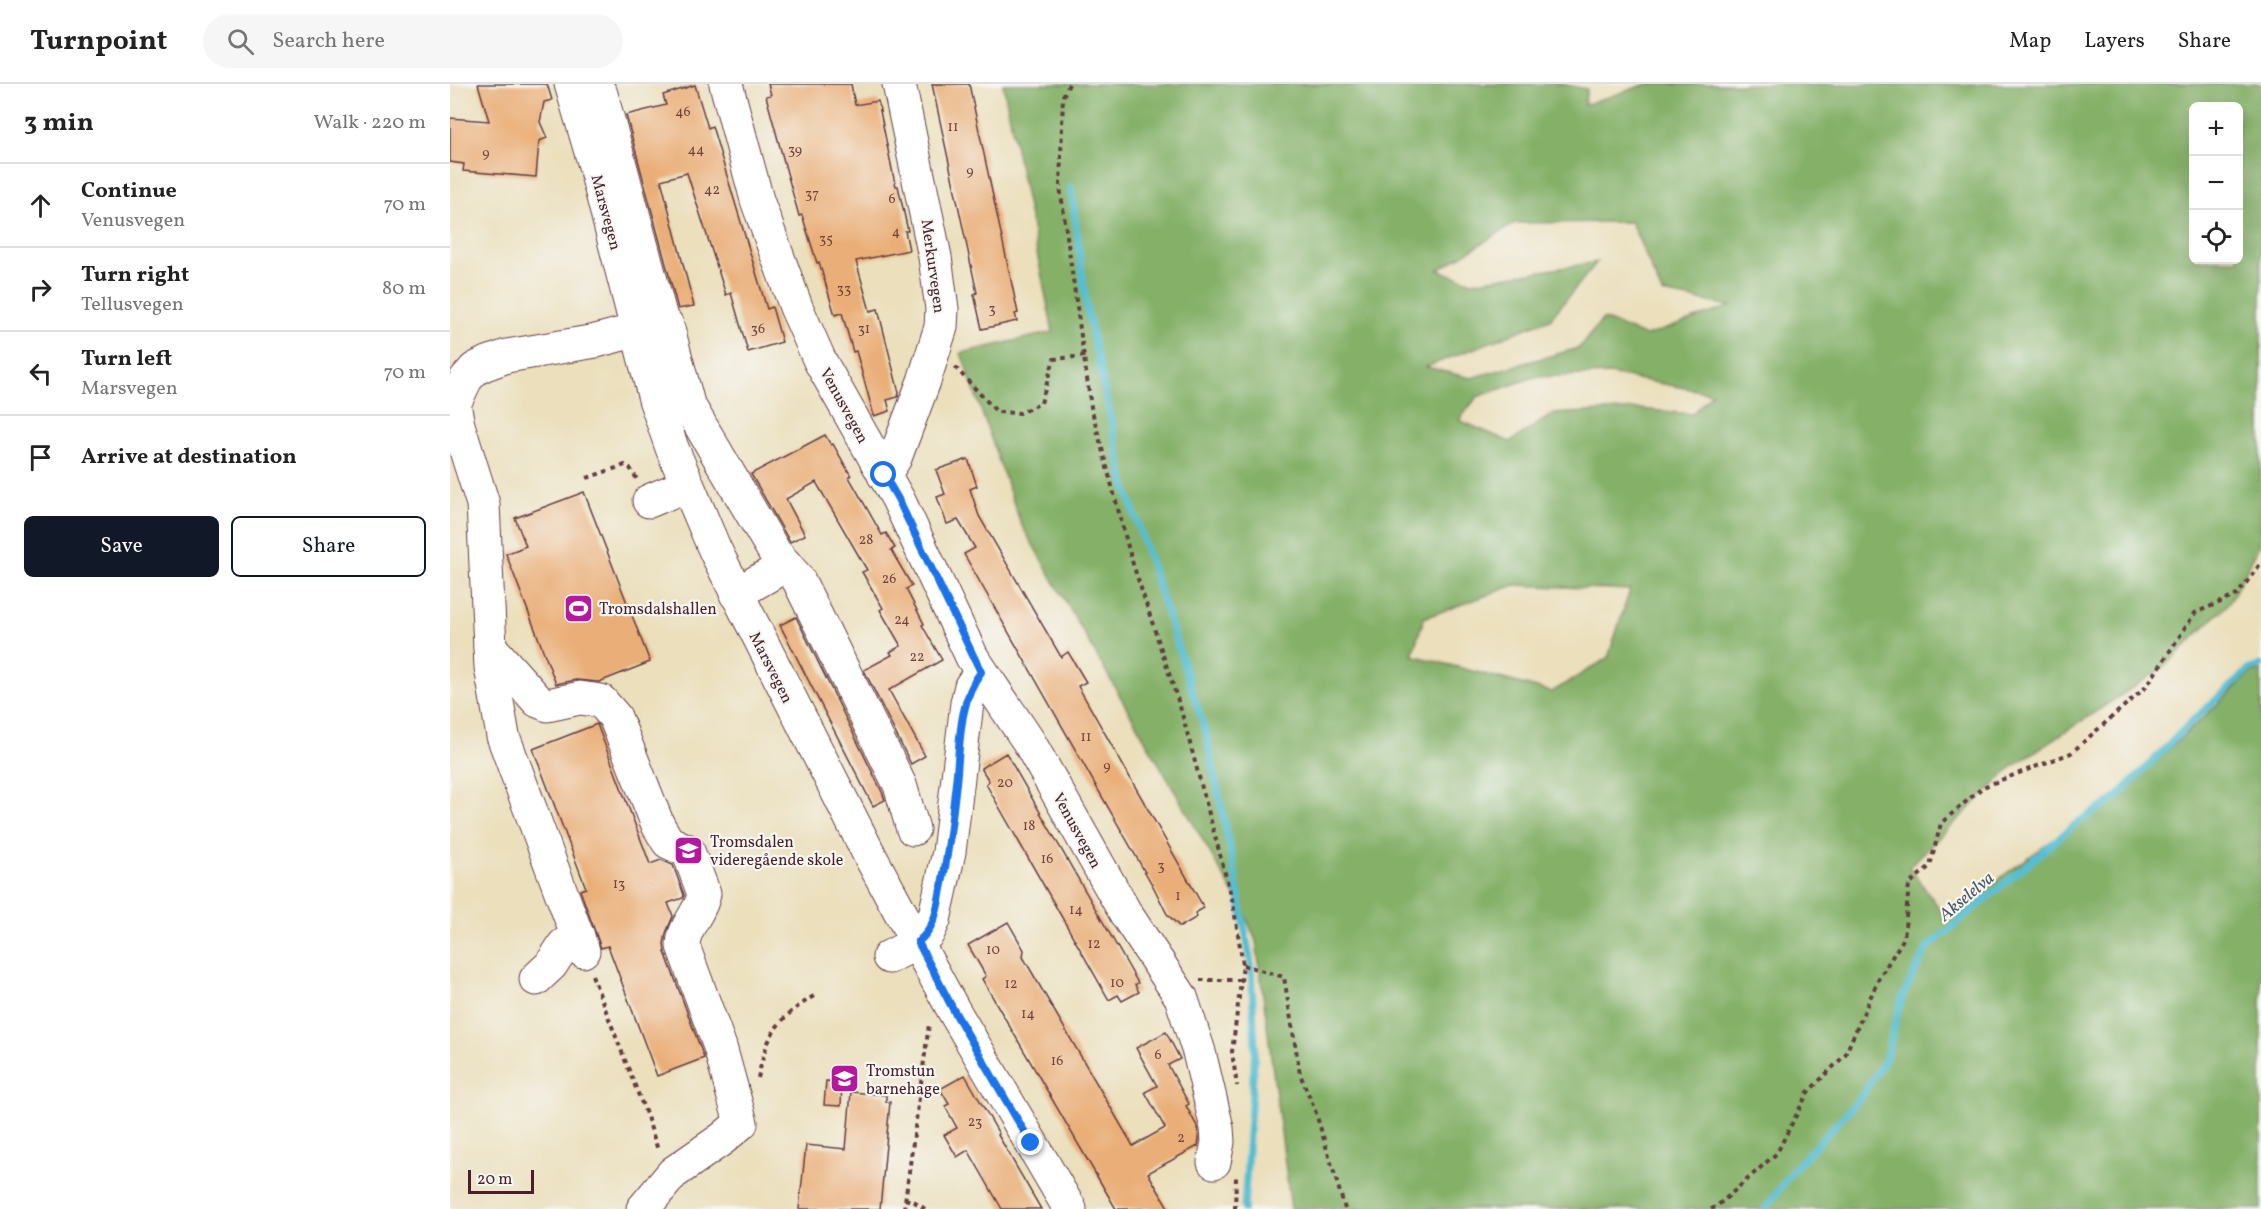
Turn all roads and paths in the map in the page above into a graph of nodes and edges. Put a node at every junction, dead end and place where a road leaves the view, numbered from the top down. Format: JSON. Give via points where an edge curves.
{"nodes":[{"id":1,"x":571,"y":84,"type":"edge"},
{"id":2,"x":582,"y":84,"type":"edge"},
{"id":3,"x":726,"y":84,"type":"edge"},
{"id":4,"x":899,"y":84,"type":"edge"},
{"id":5,"x":1069,"y":84,"type":"edge"},
{"id":6,"x":638,"y":330,"type":"junction"},
{"id":7,"x":936,"y":346,"type":"junction"},
{"id":8,"x":1085,"y":356,"type":"junction"},
{"id":9,"x":884,"y":475,"type":"junction"},
{"id":10,"x":587,"y":478,"type":"dead end"},
{"id":11,"x":687,"y":485,"type":"junction"},
{"id":12,"x":644,"y":491,"type":"joint"},
{"id":13,"x":2261,"y":563,"type":"edge"},
{"id":14,"x":786,"y":565,"type":"junction"},
{"id":15,"x":736,"y":594,"type":"junction"},
{"id":16,"x":490,"y":647,"type":"junction"},
{"id":17,"x":981,"y":672,"type":"junction"},
{"id":18,"x":913,"y":829,"type":"dead end"},
{"id":19,"x":918,"y":942,"type":"junction"},
{"id":20,"x":581,"y":943,"type":"junction"},
{"id":21,"x":889,"y":957,"type":"dead end"},
{"id":22,"x":1243,"y":965,"type":"junction"},
{"id":23,"x":536,"y":980,"type":"dead end"},
{"id":24,"x":1241,"y":980,"type":"junction"},
{"id":25,"x":1175,"y":987,"type":"junction"},
{"id":26,"x":817,"y":994,"type":"dead end"},
{"id":27,"x":930,"y":1019,"type":"dead end"},
{"id":28,"x":1239,"y":1096,"type":"dead end"},
{"id":29,"x":741,"y":1124,"type":"junction"},
{"id":30,"x":1225,"y":1164,"type":"joint"},
{"id":31,"x":665,"y":1180,"type":"junction"},
{"id":32,"x":905,"y":1199,"type":"junction"},
{"id":33,"x":643,"y":1209,"type":"edge"},
{"id":34,"x":904,"y":1209,"type":"edge"},
{"id":35,"x":926,"y":1209,"type":"edge"},
{"id":36,"x":1070,"y":1209,"type":"edge"},
{"id":37,"x":1236,"y":1209,"type":"edge"},
{"id":38,"x":1345,"y":1209,"type":"edge"},
{"id":39,"x":1711,"y":1209,"type":"edge"}],
"edges":[{"from":1,"to":6,"type":"street","name":"Marsvegen"},
{"from":2,"to":14,"type":"street","via":[[601,94],[688,404],[775,553]]},
{"from":3,"to":9,"type":"street","name":"Venusvegen","via":[[753,188],[796,307],[820,362]]},
{"from":4,"to":7,"type":"street","name":"Merkurvegen","via":[[941,288],[942,321]]},
{"from":5,"to":8,"type":"path","via":[[1063,96],[1060,188]]},
{"from":6,"to":11,"type":"street","name":"Marsvegen","via":[[664,426]]},
{"from":6,"to":16,"type":"street","via":[[493,360],[475,369],[458,395],[454,408],[483,504]]},
{"from":7,"to":8,"type":"path","via":[[998,412],[1020,413],[1041,403],[1054,359]]},
{"from":7,"to":9,"type":"street","name":"Merkurvegen","via":[[895,458]]},
{"from":8,"to":22,"type":"path","via":[[1091,407],[1131,558],[1181,710],[1233,903]]},
{"from":9,"to":17,"type":"street","name":"Venusvegen"},
{"from":10,"to":12,"type":"path","via":[[625,465]]},
{"from":11,"to":12,"type":"street"},
{"from":11,"to":15,"type":"street","name":"Marsvegen"},
{"from":13,"to":39,"type":"path","via":[[2237,595],[2195,614],[2146,687],[2071,753],[1983,787],[1941,823],[1930,866],[1909,884],[1904,938],[1879,978],[1845,1055],[1808,1092],[1777,1153]]},
{"from":14,"to":15,"type":"street"},
{"from":14,"to":18,"type":"street","via":[[798,579],[900,785]]},
{"from":15,"to":19,"type":"street","name":"Marsvegen","via":[[856,830]]},
{"from":16,"to":20,"type":"street","via":[[503,736]]},
{"from":16,"to":29,"type":"street","via":[[538,701],[548,705],[580,698],[601,701],[615,717],[658,825],[668,842],[688,851],[704,894],[683,935],[683,946],[720,1047]]},
{"from":17,"to":19,"type":"street","via":[[971,686],[963,723],[949,852],[939,900],[932,927]]},
{"from":17,"to":25,"type":"street","name":"Venusvegen","via":[[1029,741],[1134,928]]},
{"from":19,"to":21,"type":"street"},
{"from":19,"to":36,"type":"street","name":"Marsvegen"},
{"from":20,"to":23,"type":"street","via":[[564,945]]},
{"from":20,"to":31,"type":"path","via":[[646,1114]]},
{"from":22,"to":24,"type":"path"},
{"from":22,"to":38,"type":"path","via":[[1284,977],[1300,1074]]},
{"from":24,"to":25,"type":"path","via":[[1202,979]]},
{"from":24,"to":28,"type":"path","via":[[1232,1052]]},
{"from":25,"to":30,"type":"street","name":"Venusvegen","via":[[1188,1016]]},
{"from":26,"to":29,"type":"path","via":[[784,1017],[771,1035],[753,1099]]},
{"from":27,"to":32,"type":"path"},
{"from":29,"to":31,"type":"street"},
{"from":30,"to":37,"type":"path"},
{"from":31,"to":33,"type":"street"},
{"from":32,"to":34,"type":"path"},
{"from":32,"to":35,"type":"path"}]}
